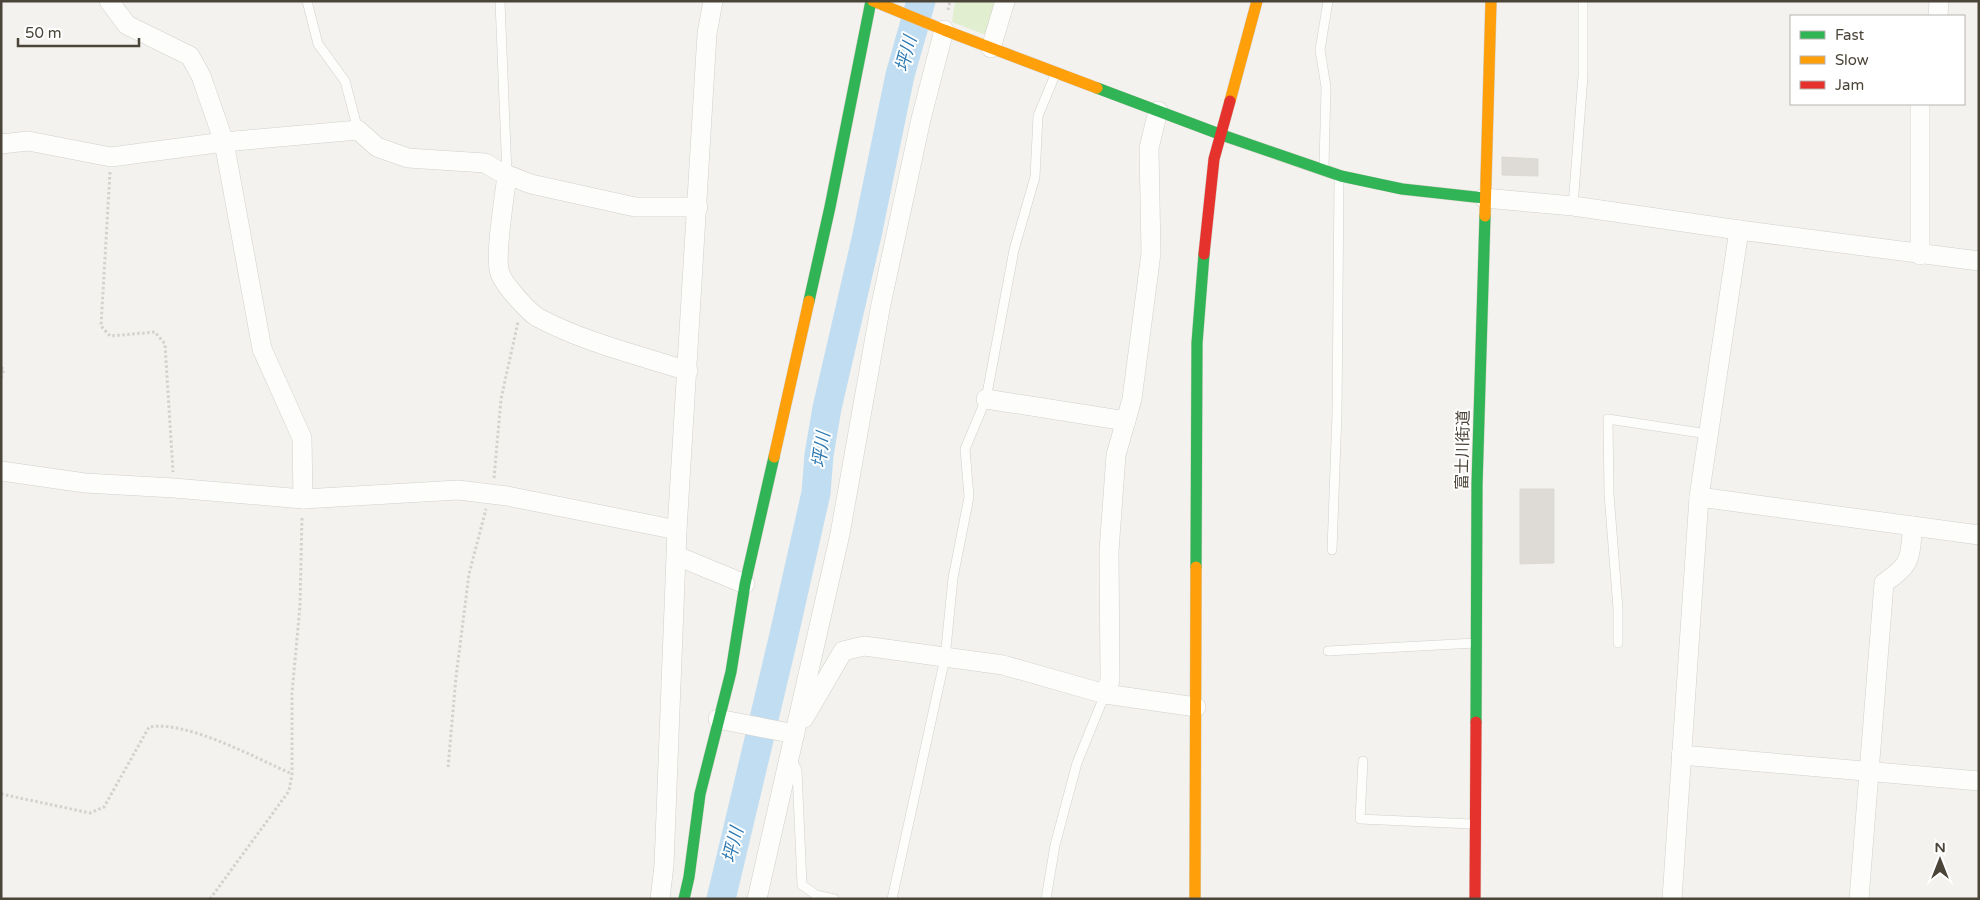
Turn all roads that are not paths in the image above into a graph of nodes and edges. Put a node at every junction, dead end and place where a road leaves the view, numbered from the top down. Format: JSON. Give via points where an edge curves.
{"nodes":[{"id":1,"x":108,"y":1,"type":"edge"},
{"id":2,"x":307,"y":1,"type":"edge"},
{"id":3,"x":500,"y":1,"type":"edge"},
{"id":4,"x":713,"y":1,"type":"edge"},
{"id":5,"x":1005,"y":1,"type":"edge"},
{"id":6,"x":1256,"y":1,"type":"edge"},
{"id":7,"x":1328,"y":1,"type":"edge"},
{"id":8,"x":1491,"y":1,"type":"edge"},
{"id":9,"x":1583,"y":1,"type":"edge"},
{"id":10,"x":1939,"y":1,"type":"edge"},
{"id":11,"x":875,"y":2,"type":"edge"},
{"id":12,"x":1938,"y":15,"type":"edge"},
{"id":13,"x":940,"y":28,"type":"junction"},
{"id":14,"x":991,"y":48,"type":"junction"},
{"id":15,"x":1056,"y":72,"type":"junction"},
{"id":16,"x":1920,"y":105,"type":"edge"},
{"id":17,"x":1158,"y":111,"type":"junction"},
{"id":18,"x":358,"y":130,"type":"junction"},
{"id":19,"x":1222,"y":135,"type":"junction"},
{"id":20,"x":224,"y":142,"type":"junction"},
{"id":21,"x":1,"y":144,"type":"edge"},
{"id":22,"x":1323,"y":169,"type":"junction"},
{"id":23,"x":507,"y":175,"type":"junction"},
{"id":24,"x":1338,"y":176,"type":"junction"},
{"id":25,"x":1484,"y":198,"type":"junction"},
{"id":26,"x":1573,"y":206,"type":"junction"},
{"id":27,"x":698,"y":207,"type":"junction"},
{"id":28,"x":1739,"y":230,"type":"junction"},
{"id":29,"x":1920,"y":255,"type":"junction"},
{"id":30,"x":1979,"y":261,"type":"edge"},
{"id":31,"x":688,"y":371,"type":"junction"},
{"id":32,"x":986,"y":398,"type":"junction"},
{"id":33,"x":1126,"y":421,"type":"junction"},
{"id":34,"x":1708,"y":434,"type":"junction"},
{"id":35,"x":1,"y":471,"type":"edge"},
{"id":36,"x":1699,"y":497,"type":"junction"},
{"id":37,"x":303,"y":499,"type":"junction"},
{"id":38,"x":1913,"y":526,"type":"junction"},
{"id":39,"x":677,"y":530,"type":"junction"},
{"id":40,"x":1979,"y":535,"type":"edge"},
{"id":41,"x":1332,"y":550,"type":"dead end"},
{"id":42,"x":676,"y":556,"type":"junction"},
{"id":43,"x":745,"y":584,"type":"junction"},
{"id":44,"x":1476,"y":643,"type":"junction"},
{"id":45,"x":1618,"y":643,"type":"dead end"},
{"id":46,"x":1328,"y":651,"type":"dead end"},
{"id":47,"x":945,"y":658,"type":"junction"},
{"id":48,"x":1105,"y":694,"type":"junction"},
{"id":49,"x":1196,"y":708,"type":"junction"},
{"id":50,"x":724,"y":720,"type":"junction"},
{"id":51,"x":790,"y":733,"type":"junction"},
{"id":52,"x":1682,"y":755,"type":"junction"},
{"id":53,"x":790,"y":757,"type":"junction"},
{"id":54,"x":1363,"y":761,"type":"dead end"},
{"id":55,"x":1870,"y":771,"type":"junction"},
{"id":56,"x":1979,"y":781,"type":"edge"},
{"id":57,"x":1475,"y":824,"type":"junction"},
{"id":58,"x":660,"y":899,"type":"edge"},
{"id":59,"x":684,"y":899,"type":"edge"},
{"id":60,"x":757,"y":899,"type":"edge"},
{"id":61,"x":834,"y":899,"type":"edge"},
{"id":62,"x":892,"y":899,"type":"edge"},
{"id":63,"x":1046,"y":899,"type":"edge"},
{"id":64,"x":1195,"y":899,"type":"edge"},
{"id":65,"x":1475,"y":899,"type":"edge"},
{"id":66,"x":1672,"y":899,"type":"edge"},
{"id":67,"x":1859,"y":899,"type":"edge"}],
"edges":[{"from":1,"to":20,"type":"street","via":[[127,25],[190,56],[201,76]]},
{"from":2,"to":18,"type":"lane","via":[[318,44],[345,81]]},
{"from":3,"to":23,"type":"lane"},
{"from":4,"to":27,"type":"street","via":[[708,34]]},
{"from":5,"to":14,"type":"street"},
{"from":6,"to":19,"type":"street"},
{"from":7,"to":22,"type":"lane","via":[[1320,50],[1326,87]]},
{"from":8,"to":25,"type":"street","name":"富士川街道"},
{"from":9,"to":26,"type":"lane","via":[[1584,76]]},
{"from":10,"to":12,"type":"street"},
{"from":11,"to":13,"type":"street"},
{"from":11,"to":43,"type":"street"},
{"from":13,"to":14,"type":"street"},
{"from":13,"to":51,"type":"street","via":[[880,309],[840,534]]},
{"from":14,"to":15,"type":"street"},
{"from":15,"to":17,"type":"street"},
{"from":15,"to":32,"type":"lane","via":[[1038,116],[1035,177],[1014,250]]},
{"from":16,"to":29,"type":"street"},
{"from":17,"to":19,"type":"street"},
{"from":17,"to":33,"type":"street","via":[[1149,148],[1151,253],[1132,399]]},
{"from":18,"to":20,"type":"street"},
{"from":18,"to":23,"type":"street","via":[[377,146],[408,158],[485,163]]},
{"from":19,"to":22,"type":"street"},
{"from":19,"to":49,"type":"street","via":[[1214,159],[1206,220],[1197,343]]},
{"from":20,"to":21,"type":"street","via":[[111,157],[28,141]]},
{"from":20,"to":37,"type":"street","via":[[262,349],[302,438]]},
{"from":22,"to":24,"type":"street"},
{"from":23,"to":27,"type":"street","via":[[531,184],[635,206]]},
{"from":23,"to":31,"type":"street","via":[[499,273],[509,288],[535,316],[591,340]]},
{"from":24,"to":25,"type":"street","via":[[1360,183]]},
{"from":24,"to":41,"type":"lane","via":[[1337,413]]},
{"from":25,"to":26,"type":"street"},
{"from":25,"to":44,"type":"street","name":"富士川街道"},
{"from":26,"to":28,"type":"street"},
{"from":27,"to":31,"type":"street"},
{"from":28,"to":29,"type":"street"},
{"from":28,"to":34,"type":"street"},
{"from":29,"to":30,"type":"street"},
{"from":31,"to":39,"type":"street"},
{"from":32,"to":33,"type":"street"},
{"from":32,"to":47,"type":"lane","via":[[965,449],[969,497],[954,578]]},
{"from":33,"to":48,"type":"street","via":[[1116,455],[1109,551],[1110,680]]},
{"from":34,"to":36,"type":"street"},
{"from":34,"to":45,"type":"lane","via":[[1608,419]]},
{"from":35,"to":37,"type":"street","via":[[85,483]]},
{"from":36,"to":38,"type":"street"},
{"from":36,"to":52,"type":"street"},
{"from":37,"to":39,"type":"street","via":[[458,490]]},
{"from":38,"to":40,"type":"street"},
{"from":38,"to":55,"type":"street","via":[[1908,562],[1884,583]]},
{"from":39,"to":42,"type":"street"},
{"from":42,"to":43,"type":"street"},
{"from":42,"to":58,"type":"street"},
{"from":43,"to":50,"type":"street"},
{"from":44,"to":46,"type":"lane"},
{"from":44,"to":57,"type":"street","name":"富士川街道"},
{"from":47,"to":48,"type":"street","via":[[1003,665]]},
{"from":47,"to":51,"type":"street","via":[[864,646],[843,651]]},
{"from":47,"to":62,"type":"lane"},
{"from":48,"to":49,"type":"street"},
{"from":48,"to":63,"type":"lane","via":[[1076,763],[1055,845]]},
{"from":49,"to":64,"type":"street"},
{"from":50,"to":51,"type":"street"},
{"from":50,"to":59,"type":"street","via":[[700,794],[690,877]]},
{"from":51,"to":53,"type":"street"},
{"from":52,"to":55,"type":"street"},
{"from":52,"to":66,"type":"street"},
{"from":53,"to":60,"type":"street"},
{"from":53,"to":61,"type":"lane","via":[[797,770],[802,885],[816,895]]},
{"from":54,"to":57,"type":"lane","via":[[1360,819]]},
{"from":55,"to":56,"type":"street"},
{"from":55,"to":67,"type":"street"},
{"from":57,"to":65,"type":"street","name":"富士川街道"}]}
